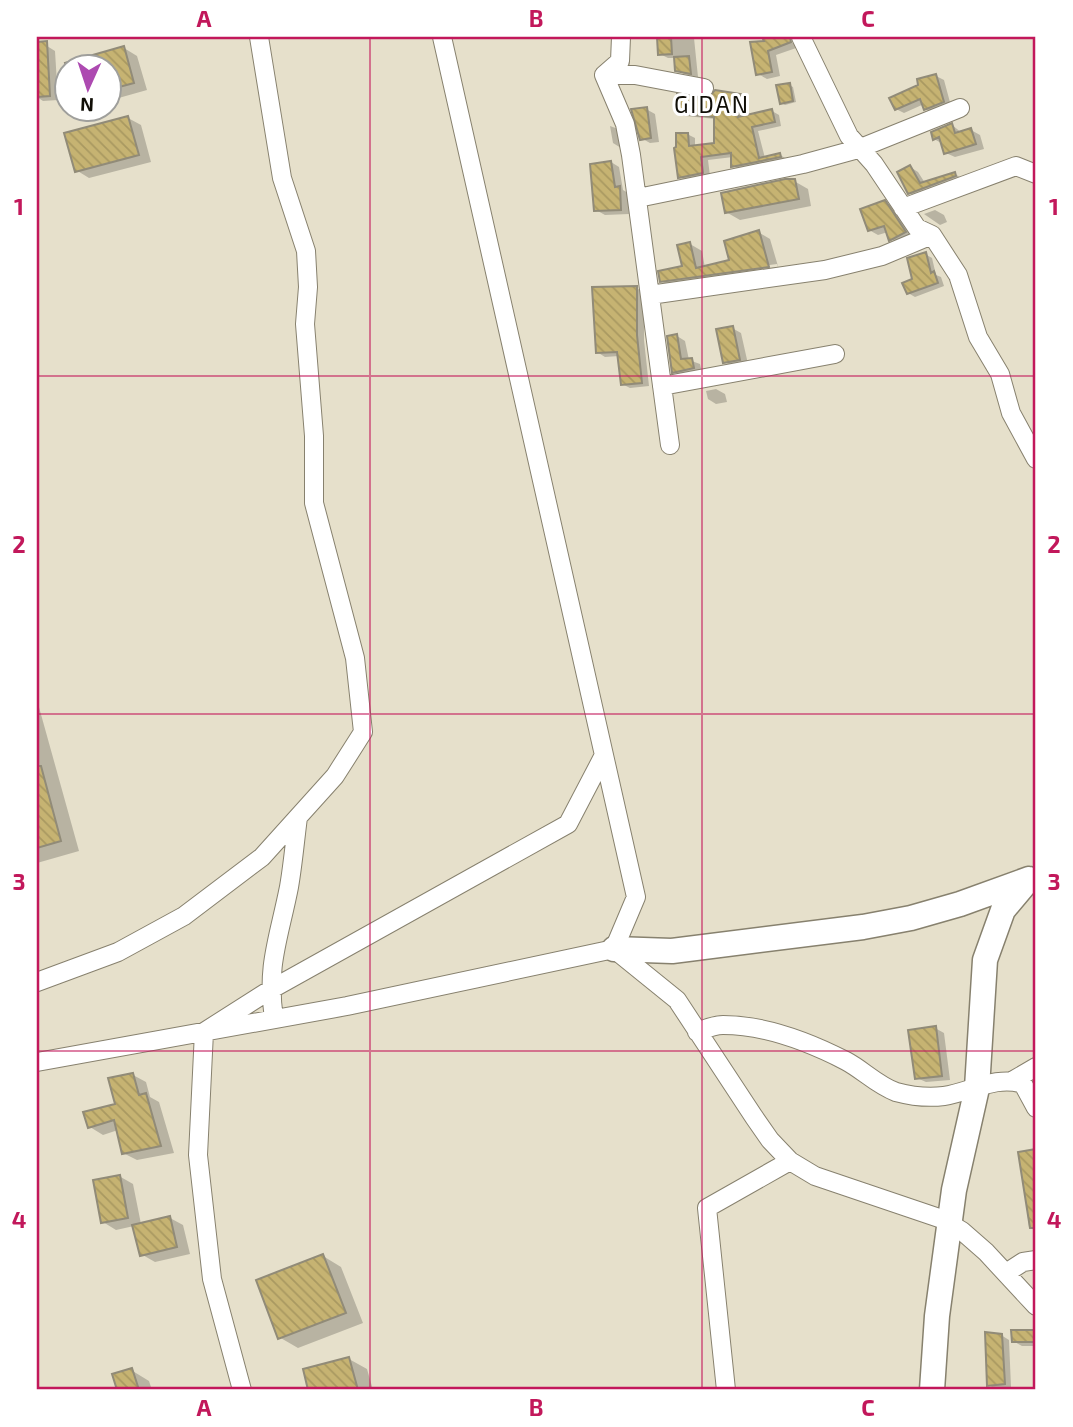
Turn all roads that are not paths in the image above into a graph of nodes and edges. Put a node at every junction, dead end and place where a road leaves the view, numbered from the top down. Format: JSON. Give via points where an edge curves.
{"nodes":[{"id":1,"x":259,"y":37,"type":"edge"},
{"id":2,"x":442,"y":37,"type":"edge"},
{"id":3,"x":621,"y":37,"type":"edge"},
{"id":4,"x":801,"y":37,"type":"edge"},
{"id":5,"x":604,"y":75,"type":"junction"},
{"id":6,"x":704,"y":88,"type":"dead end"},
{"id":7,"x":960,"y":108,"type":"dead end"},
{"id":8,"x":858,"y":149,"type":"junction"},
{"id":9,"x":1036,"y":174,"type":"edge"},
{"id":10,"x":638,"y":198,"type":"junction"},
{"id":11,"x":903,"y":208,"type":"junction"},
{"id":12,"x":932,"y":235,"type":"junction"},
{"id":13,"x":649,"y":295,"type":"junction"},
{"id":14,"x":835,"y":354,"type":"dead end"},
{"id":15,"x":662,"y":386,"type":"junction"},
{"id":16,"x":670,"y":445,"type":"dead end"},
{"id":17,"x":1036,"y":459,"type":"edge"},
{"id":18,"x":604,"y":755,"type":"junction"},
{"id":19,"x":298,"y":817,"type":"junction"},
{"id":20,"x":1033,"y":878,"type":"edge"},
{"id":21,"x":614,"y":949,"type":"junction"},
{"id":22,"x":37,"y":982,"type":"edge"},
{"id":23,"x":270,"y":990,"type":"junction"},
{"id":24,"x":274,"y":1019,"type":"junction"},
{"id":25,"x":204,"y":1032,"type":"junction"},
{"id":26,"x":697,"y":1032,"type":"junction"},
{"id":27,"x":37,"y":1062,"type":"edge"},
{"id":28,"x":1036,"y":1067,"type":"edge"},
{"id":29,"x":1012,"y":1081,"type":"junction"},
{"id":30,"x":977,"y":1088,"type":"junction"},
{"id":31,"x":1036,"y":1108,"type":"edge"},
{"id":32,"x":790,"y":1161,"type":"junction"},
{"id":33,"x":950,"y":1224,"type":"junction"},
{"id":34,"x":1036,"y":1259,"type":"edge"},
{"id":35,"x":1006,"y":1273,"type":"junction"},
{"id":36,"x":1036,"y":1306,"type":"edge"},
{"id":37,"x":242,"y":1390,"type":"edge"},
{"id":38,"x":726,"y":1390,"type":"edge"},
{"id":39,"x":932,"y":1390,"type":"edge"}],
"edges":[{"from":1,"to":19,"type":"street","via":[[282,178],[306,251],[314,503],[355,658],[363,732],[335,776]]},
{"from":2,"to":18,"type":"street"},
{"from":3,"to":5,"type":"street","via":[[620,61]]},
{"from":4,"to":8,"type":"street"},
{"from":5,"to":6,"type":"street","via":[[635,75]]},
{"from":5,"to":10,"type":"street","via":[[625,124]]},
{"from":7,"to":8,"type":"street"},
{"from":8,"to":10,"type":"street"},
{"from":8,"to":11,"type":"street","via":[[874,164]]},
{"from":9,"to":11,"type":"street","via":[[1016,166]]},
{"from":10,"to":13,"type":"street"},
{"from":11,"to":12,"type":"street","via":[[917,228]]},
{"from":12,"to":13,"type":"street","via":[[882,256],[825,270]]},
{"from":12,"to":17,"type":"street","via":[[958,275],[978,337],[1000,374],[1011,413]]},
{"from":13,"to":15,"type":"street"},
{"from":14,"to":15,"type":"street"},
{"from":15,"to":16,"type":"street"},
{"from":18,"to":21,"type":"street","via":[[636,897]]},
{"from":18,"to":23,"type":"street","via":[[568,824]]},
{"from":19,"to":22,"type":"street","via":[[262,857],[184,916],[118,952]]},
{"from":19,"to":23,"type":"street"},
{"from":20,"to":21,"type":"street","via":[[960,904],[863,928],[672,951]]},
{"from":20,"to":30,"type":"street","via":[[1003,910],[985,960]]},
{"from":21,"to":24,"type":"street"},
{"from":21,"to":26,"type":"street","via":[[677,1000]]},
{"from":23,"to":24,"type":"street"},
{"from":23,"to":25,"type":"street"},
{"from":24,"to":25,"type":"street"},
{"from":25,"to":27,"type":"street"},
{"from":25,"to":37,"type":"street","via":[[198,1155],[212,1279]]},
{"from":26,"to":30,"type":"street","via":[[720,1024],[765,1029],[847,1062],[895,1091],[919,1096],[943,1097]]},
{"from":26,"to":32,"type":"street","via":[[770,1140]]},
{"from":28,"to":29,"type":"street"},
{"from":29,"to":30,"type":"street"},
{"from":29,"to":31,"type":"street","via":[[1023,1084]]},
{"from":30,"to":33,"type":"street"},
{"from":32,"to":33,"type":"street","via":[[815,1176]]},
{"from":32,"to":38,"type":"street","via":[[707,1208]]},
{"from":33,"to":35,"type":"street"},
{"from":33,"to":39,"type":"street"},
{"from":34,"to":35,"type":"street"},
{"from":35,"to":36,"type":"street"}]}
